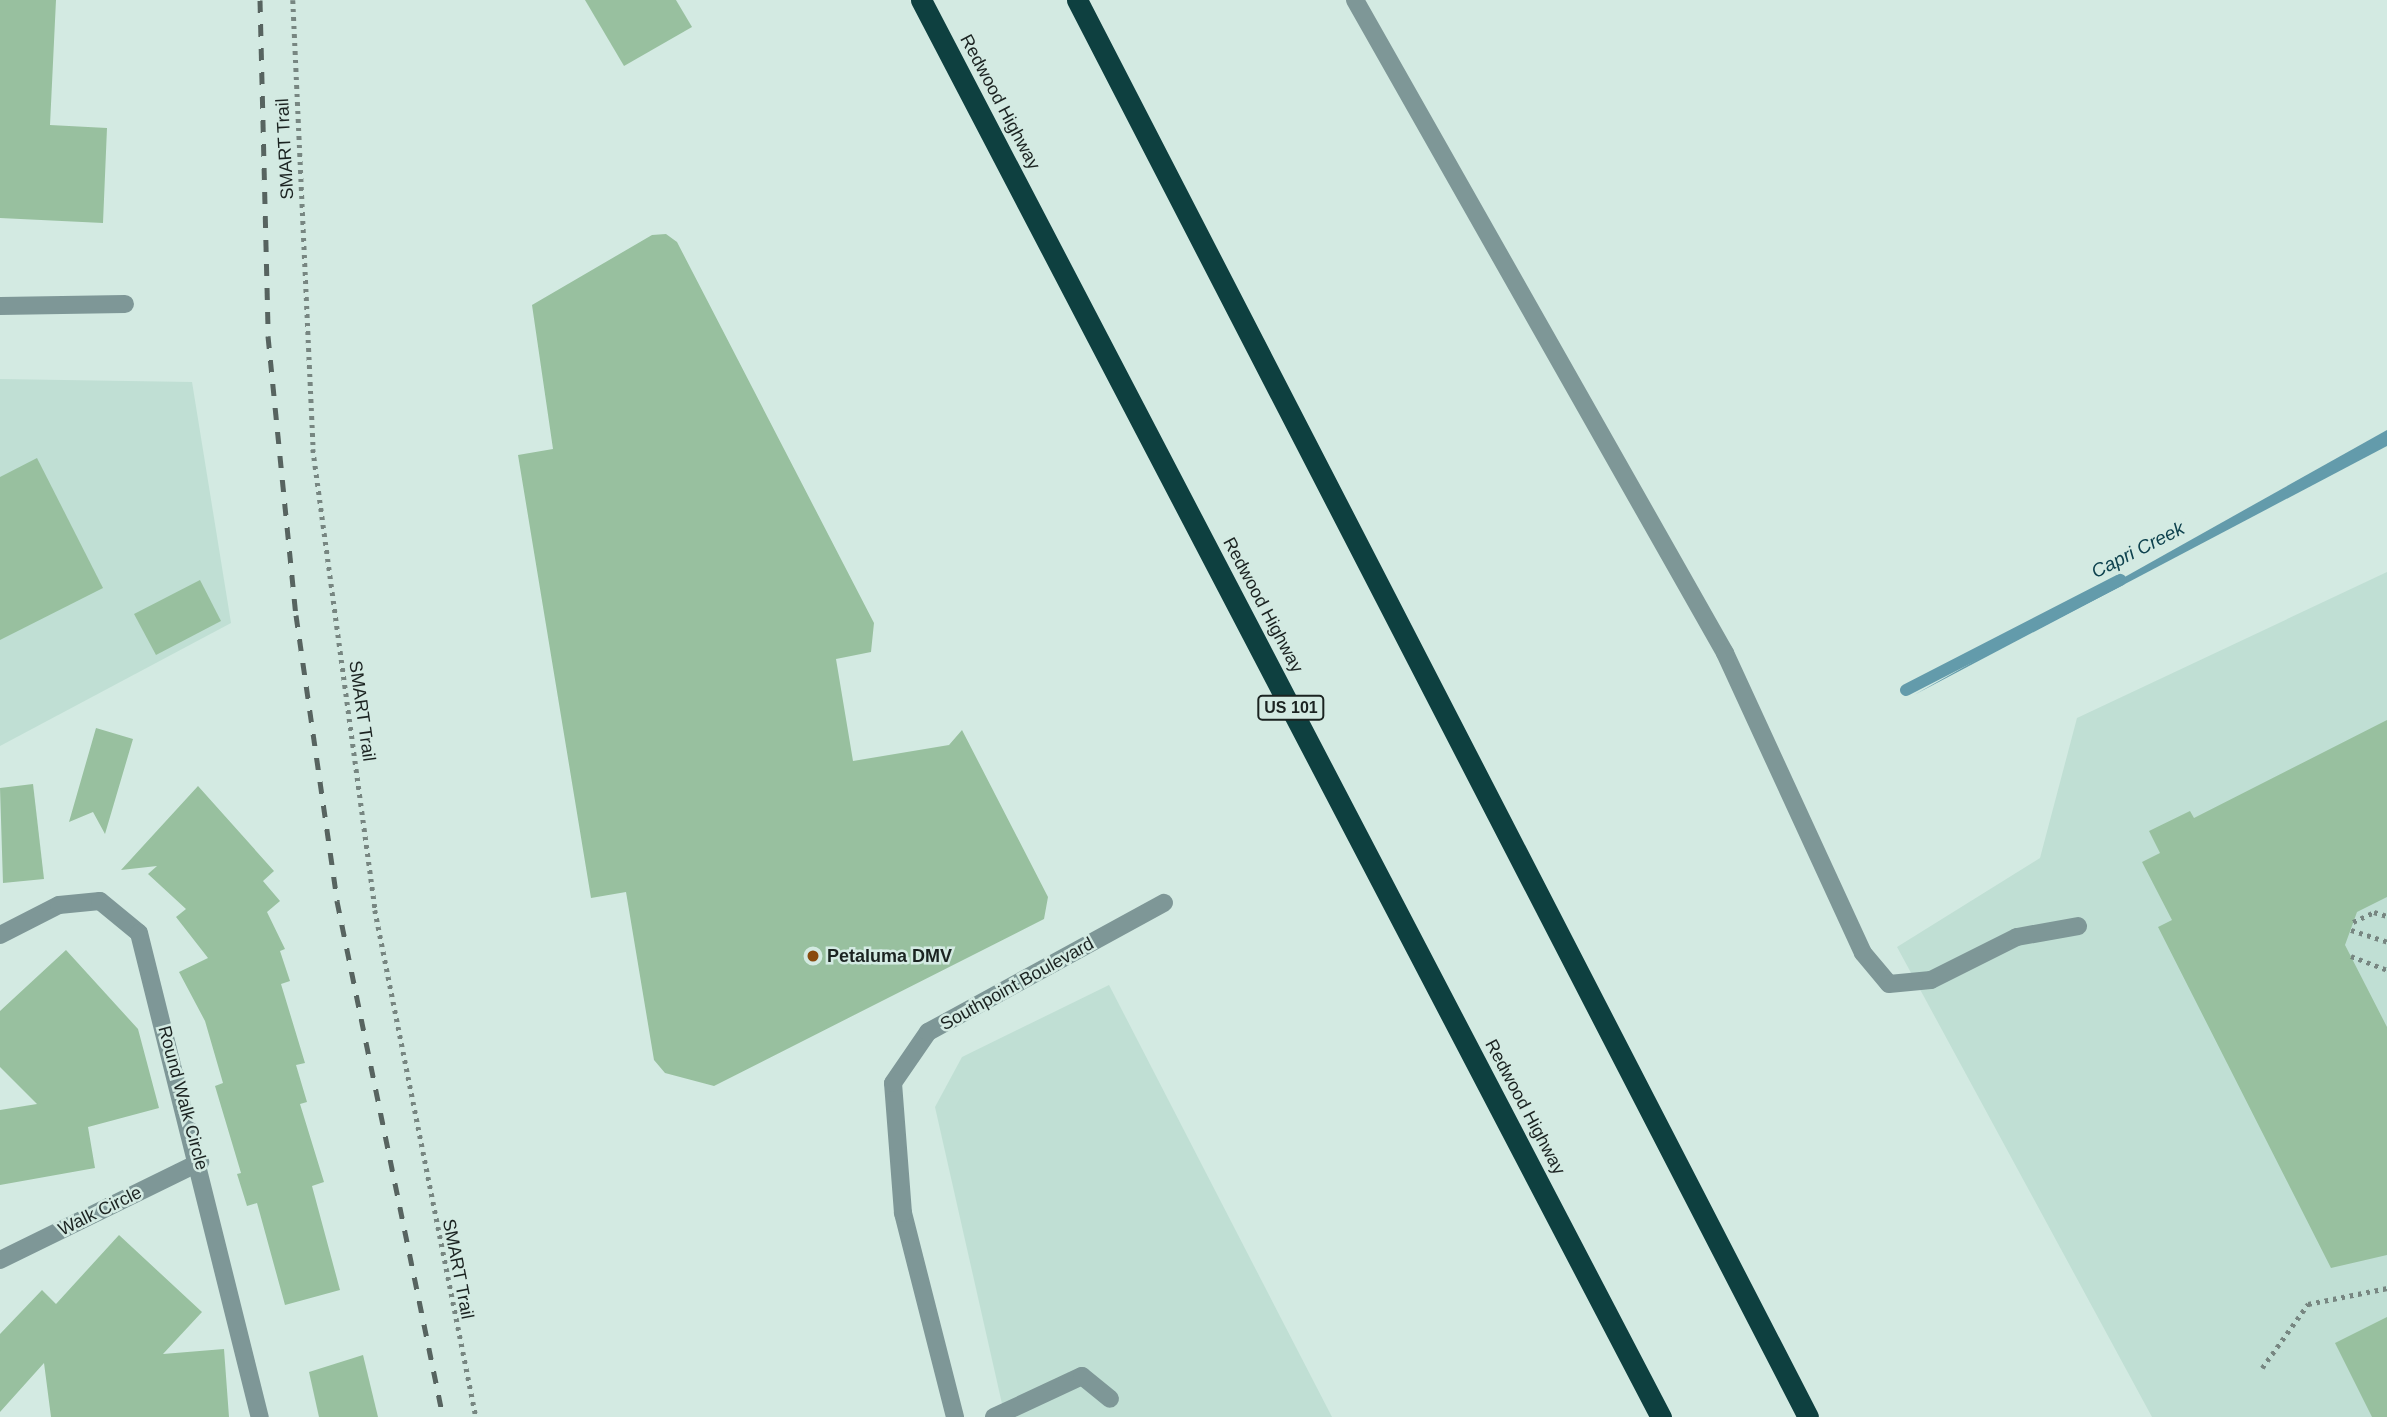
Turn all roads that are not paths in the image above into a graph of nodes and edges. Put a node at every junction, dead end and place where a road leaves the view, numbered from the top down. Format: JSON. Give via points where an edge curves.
{"nodes":[{"id":1,"x":921,"y":0,"type":"edge"},
{"id":2,"x":1077,"y":0,"type":"edge"},
{"id":3,"x":1355,"y":0,"type":"edge"},
{"id":4,"x":125,"y":304,"type":"dead end"},
{"id":5,"x":0,"y":306,"type":"edge"},
{"id":6,"x":1164,"y":904,"type":"dead end"},
{"id":7,"x":2078,"y":926,"type":"dead end"},
{"id":8,"x":0,"y":935,"type":"edge"},
{"id":9,"x":201,"y":1162,"type":"junction"},
{"id":10,"x":0,"y":1260,"type":"edge"},
{"id":11,"x":1110,"y":1399,"type":"dead end"},
{"id":12,"x":260,"y":1417,"type":"edge"},
{"id":13,"x":955,"y":1417,"type":"edge"},
{"id":14,"x":994,"y":1417,"type":"edge"},
{"id":15,"x":1661,"y":1417,"type":"edge"},
{"id":16,"x":1808,"y":1417,"type":"edge"}],
"edges":[{"from":1,"to":15,"type":"highway","name":"Redwood Highway","number":"US 101"},
{"from":2,"to":16,"type":"highway"},
{"from":3,"to":7,"type":"street","via":[[1725,653],[1863,953],[1889,984],[1931,980],[2017,937]]},
{"from":4,"to":5,"type":"street"},
{"from":6,"to":13,"type":"street","name":"Southpoint Boulevard","via":[[928,1032],[893,1083],[903,1213]]},
{"from":8,"to":9,"type":"street","name":"Round Walk Circle","via":[[60,905],[100,901],[139,933]]},
{"from":9,"to":10,"type":"street","name":"Walk Circle"},
{"from":9,"to":12,"type":"street","name":"Round Walk Circle"},
{"from":11,"to":14,"type":"street","via":[[1082,1376]]}]}
